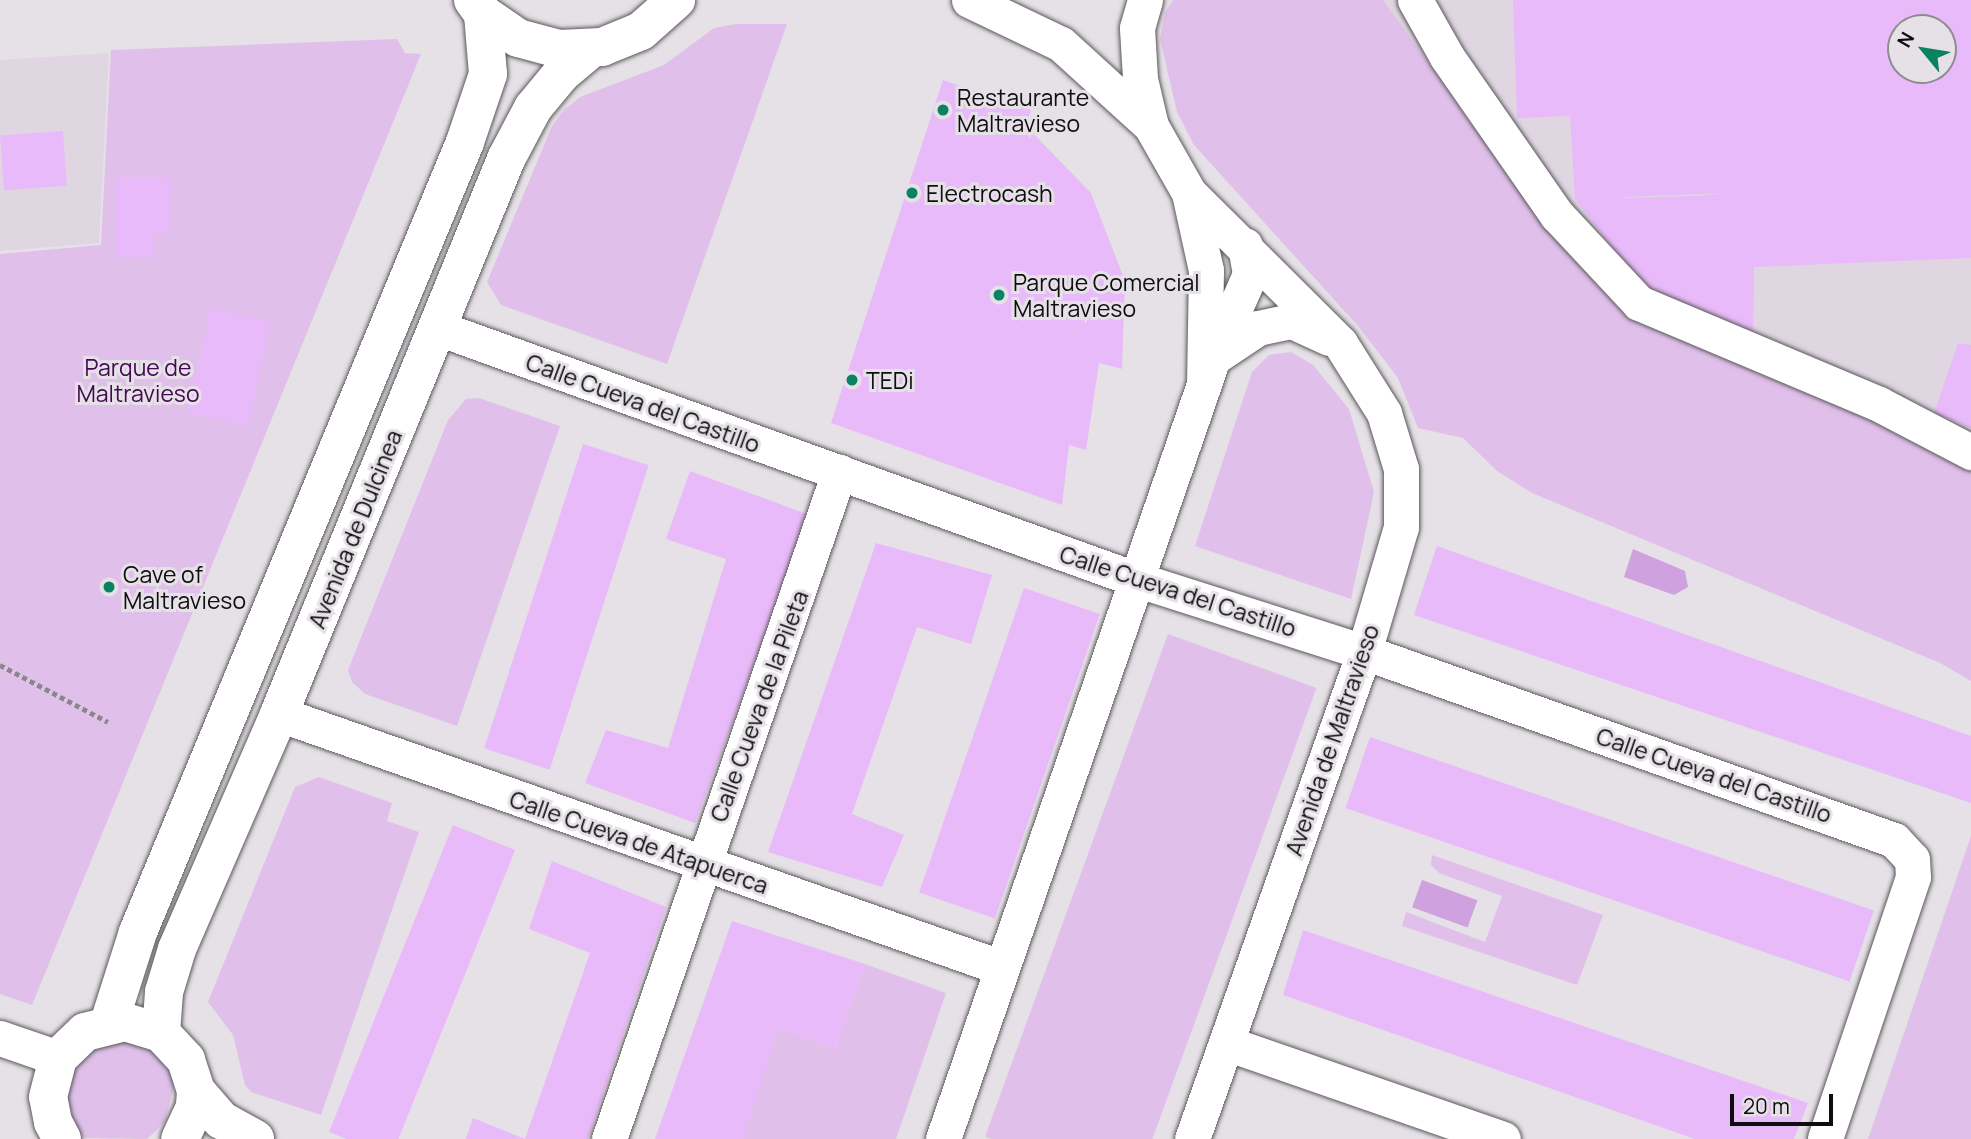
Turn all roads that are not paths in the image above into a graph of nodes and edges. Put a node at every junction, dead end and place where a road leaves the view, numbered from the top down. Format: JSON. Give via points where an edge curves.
{"nodes":[{"id":1,"x":676,"y":0,"type":"edge"},
{"id":2,"x":969,"y":0,"type":"edge"},
{"id":3,"x":1145,"y":0,"type":"edge"},
{"id":4,"x":1415,"y":0,"type":"edge"},
{"id":5,"x":478,"y":7,"type":"edge"},
{"id":6,"x":592,"y":48,"type":"junction"},
{"id":7,"x":1151,"y":126,"type":"junction"},
{"id":8,"x":1189,"y":193,"type":"junction"},
{"id":9,"x":1245,"y":245,"type":"junction"},
{"id":10,"x":438,"y":328,"type":"junction"},
{"id":11,"x":1340,"y":343,"type":"junction"},
{"id":12,"x":1208,"y":370,"type":"junction"},
{"id":13,"x":1971,"y":452,"type":"edge"},
{"id":14,"x":839,"y":472,"type":"junction"},
{"id":15,"x":1135,"y":579,"type":"junction"},
{"id":16,"x":1364,"y":652,"type":"junction"},
{"id":17,"x":279,"y":714,"type":"junction"},
{"id":18,"x":702,"y":866,"type":"junction"},
{"id":19,"x":1000,"y":967,"type":"junction"},
{"id":20,"x":109,"y":1023,"type":"junction"},
{"id":21,"x":161,"y":1033,"type":"junction"},
{"id":22,"x":0,"y":1038,"type":"edge"},
{"id":23,"x":1226,"y":1043,"type":"junction"},
{"id":24,"x":58,"y":1058,"type":"junction"},
{"id":25,"x":196,"y":1091,"type":"junction"},
{"id":26,"x":62,"y":1139,"type":"edge"},
{"id":27,"x":180,"y":1139,"type":"edge"},
{"id":28,"x":254,"y":1139,"type":"edge"},
{"id":29,"x":609,"y":1139,"type":"edge"},
{"id":30,"x":943,"y":1139,"type":"edge"},
{"id":31,"x":1192,"y":1139,"type":"edge"},
{"id":32,"x":1503,"y":1139,"type":"edge"},
{"id":33,"x":1825,"y":1139,"type":"edge"}],
"edges":[{"from":1,"to":6,"type":"main road","via":[[641,32]]},
{"from":2,"to":7,"type":"street","name":"Avenida de Maltravieso","via":[[1061,44]]},
{"from":3,"to":7,"type":"street","name":"Avenida de Maltravieso","via":[[1137,27],[1140,79]]},
{"from":4,"to":13,"type":"street","via":[[1447,57],[1557,215],[1639,303],[1879,404]]},
{"from":5,"to":6,"type":"main road","via":[[518,38],[559,49]]},
{"from":5,"to":20,"type":"main road","name":"Avenida de Dulcinea","via":[[488,74],[466,142],[138,932]]},
{"from":6,"to":10,"type":"main road","name":"Avenida de Dulcinea","via":[[561,74],[533,108],[506,159]]},
{"from":7,"to":8,"type":"street","name":"Avenida de Maltravieso"},
{"from":8,"to":9,"type":"street","name":"Avenida de Maltravieso"},
{"from":8,"to":12,"type":"street","name":"Avenida de Maltravieso","via":[[1206,270]]},
{"from":9,"to":11,"type":"street","name":"Avenida de Maltravieso"},
{"from":9,"to":12,"type":"street","name":"Avenida de Maltravieso","via":[[1250,274]]},
{"from":10,"to":14,"type":"street","name":"Calle Cueva del Castillo"},
{"from":10,"to":17,"type":"main road","name":"Avenida de Dulcinea"},
{"from":11,"to":12,"type":"street","via":[[1292,321],[1258,328]]},
{"from":11,"to":16,"type":"street","name":"Avenida de Maltravieso","via":[[1384,413],[1401,469],[1401,527]]},
{"from":12,"to":15,"type":"street","name":"Avenida de Maltravieso"},
{"from":14,"to":15,"type":"street","name":"Calle Cueva del Castillo"},
{"from":14,"to":18,"type":"street","name":"Calle Cueva de la Pileta","via":[[819,542]]},
{"from":15,"to":16,"type":"street","name":"Calle Cueva del Castillo"},
{"from":15,"to":19,"type":"street","name":"Avenida de Maltravieso"},
{"from":16,"to":23,"type":"street","name":"Avenida de Maltravieso"},
{"from":16,"to":33,"type":"street","name":"Calle Cueva del Castillo","via":[[1855,825],[1894,840],[1912,859],[1913,877],[1901,918]]},
{"from":17,"to":18,"type":"street","name":"Calle Cueva de Atapuerca"},
{"from":17,"to":21,"type":"main road","name":"Avenida de Dulcinea","via":[[177,949],[164,992]]},
{"from":18,"to":19,"type":"street","name":"Calle Cueva de Atapuerca"},
{"from":18,"to":29,"type":"street","name":"Calle Cueva de la Pileta"},
{"from":19,"to":30,"type":"street","name":"Avenida de Maltravieso"},
{"from":20,"to":21,"type":"main road","via":[[142,1024]]},
{"from":20,"to":24,"type":"main road","via":[[85,1032]]},
{"from":21,"to":25,"type":"main road","via":[[187,1060]]},
{"from":22,"to":24,"type":"street"},
{"from":23,"to":31,"type":"street","name":"Avenida de Maltravieso"},
{"from":23,"to":32,"type":"street"},
{"from":24,"to":26,"type":"main road","via":[[48,1097]]},
{"from":25,"to":27,"type":"main road","via":[[190,1123]]},
{"from":25,"to":28,"type":"main road","via":[[221,1120]]}]}
